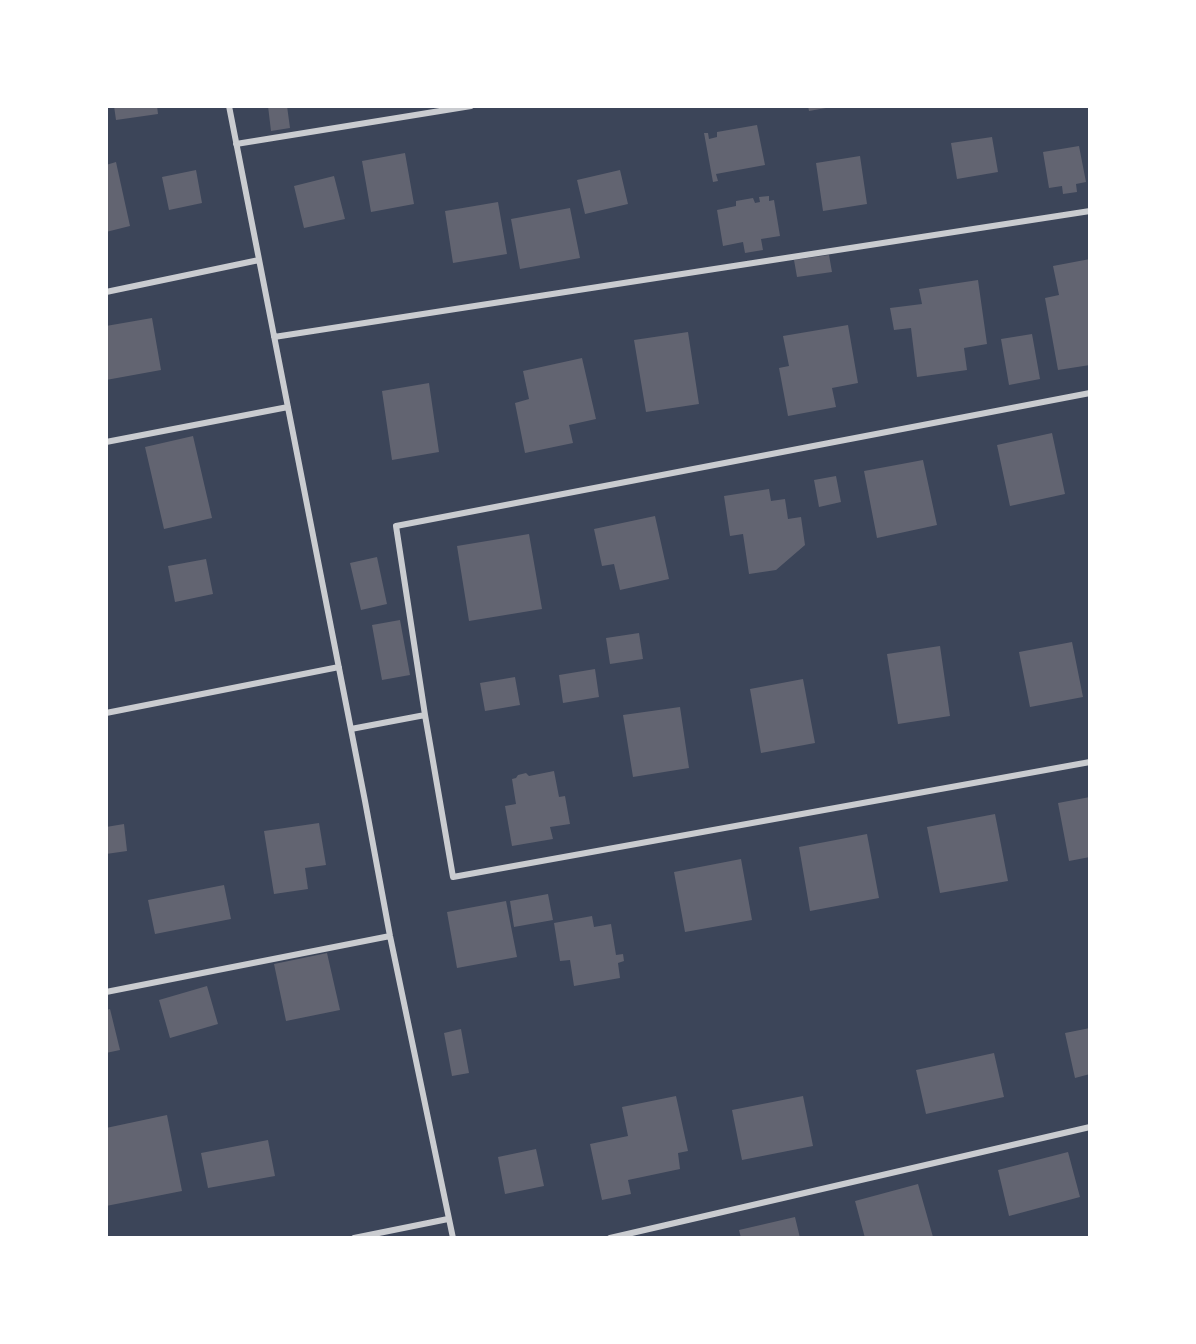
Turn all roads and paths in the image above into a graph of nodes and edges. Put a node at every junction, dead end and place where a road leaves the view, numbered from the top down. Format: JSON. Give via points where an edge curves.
{"nodes":[{"id":1,"x":229,"y":106,"type":"edge"},
{"id":2,"x":471,"y":106,"type":"edge"},
{"id":3,"x":237,"y":144,"type":"junction"},
{"id":4,"x":1089,"y":211,"type":"edge"},
{"id":5,"x":259,"y":260,"type":"junction"},
{"id":6,"x":106,"y":292,"type":"edge"},
{"id":7,"x":274,"y":337,"type":"junction"},
{"id":8,"x":1089,"y":393,"type":"edge"},
{"id":9,"x":288,"y":407,"type":"junction"},
{"id":10,"x":106,"y":442,"type":"edge"},
{"id":11,"x":339,"y":667,"type":"junction"},
{"id":12,"x":106,"y":713,"type":"edge"},
{"id":13,"x":425,"y":716,"type":"junction"},
{"id":14,"x":351,"y":729,"type":"junction"},
{"id":15,"x":1089,"y":762,"type":"edge"},
{"id":16,"x":390,"y":936,"type":"junction"},
{"id":17,"x":106,"y":992,"type":"edge"},
{"id":18,"x":1089,"y":1127,"type":"edge"},
{"id":19,"x":448,"y":1219,"type":"junction"},
{"id":20,"x":354,"y":1238,"type":"edge"},
{"id":21,"x":453,"y":1238,"type":"edge"},
{"id":22,"x":610,"y":1238,"type":"edge"}],
"edges":[{"from":1,"to":3,"type":"street"},
{"from":2,"to":3,"type":"street"},
{"from":3,"to":5,"type":"street"},
{"from":4,"to":7,"type":"street"},
{"from":5,"to":6,"type":"street"},
{"from":5,"to":7,"type":"street"},
{"from":7,"to":9,"type":"street"},
{"from":8,"to":13,"type":"street","via":[[396,526]]},
{"from":9,"to":10,"type":"street"},
{"from":9,"to":11,"type":"street"},
{"from":11,"to":12,"type":"street"},
{"from":11,"to":14,"type":"street"},
{"from":13,"to":14,"type":"street"},
{"from":13,"to":15,"type":"street","via":[[453,877]]},
{"from":14,"to":16,"type":"street"},
{"from":16,"to":17,"type":"street"},
{"from":16,"to":19,"type":"street"},
{"from":18,"to":22,"type":"street"},
{"from":19,"to":20,"type":"street"},
{"from":19,"to":21,"type":"street"}]}
